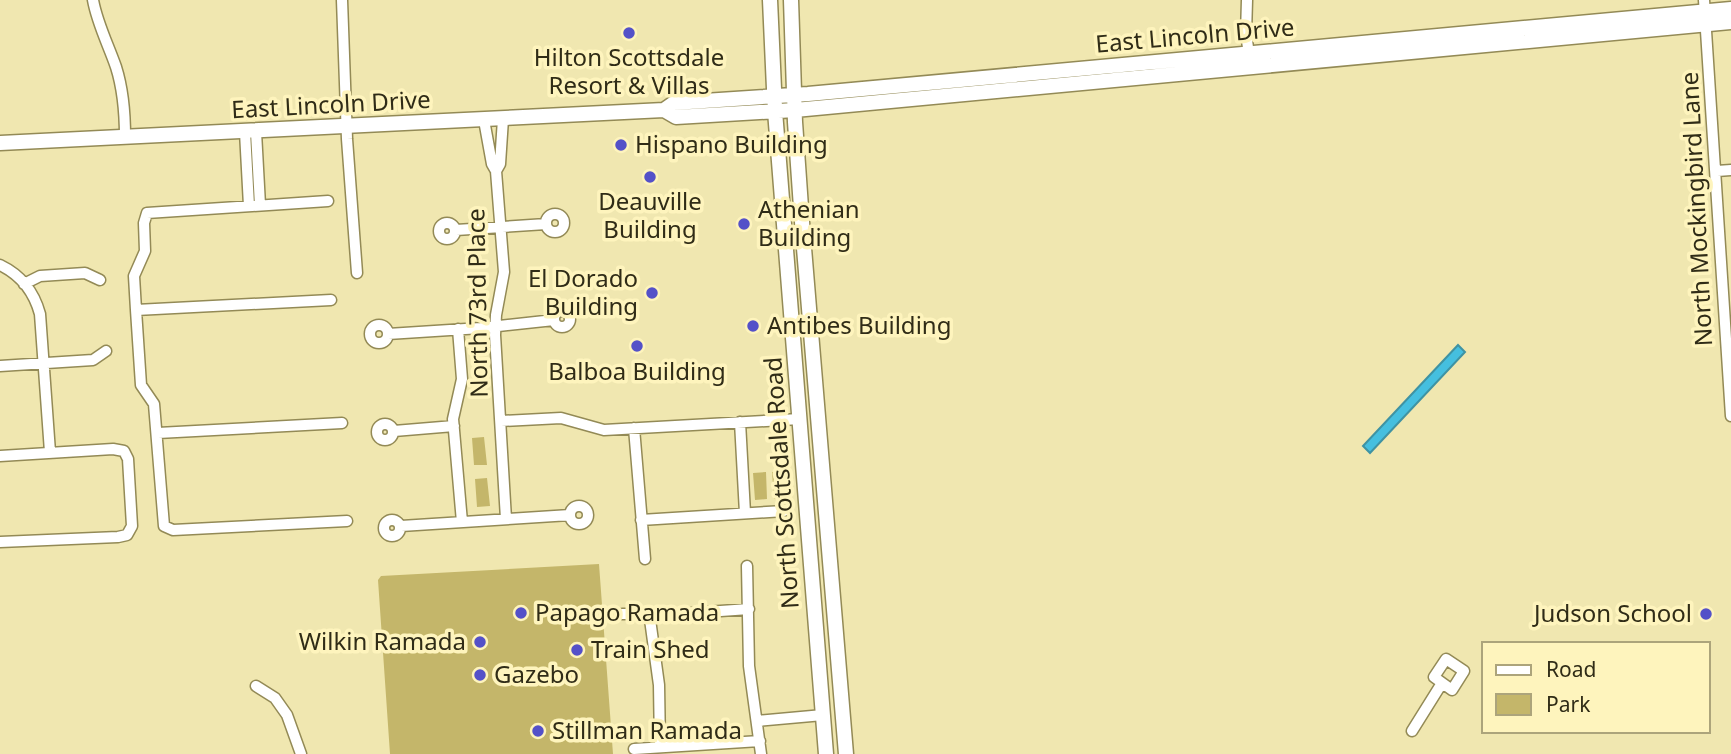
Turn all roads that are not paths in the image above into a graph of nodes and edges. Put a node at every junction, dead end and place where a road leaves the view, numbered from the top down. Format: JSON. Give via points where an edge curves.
{"nodes":[{"id":1,"x":93,"y":0,"type":"edge"},
{"id":2,"x":342,"y":0,"type":"edge"},
{"id":3,"x":770,"y":0,"type":"edge"},
{"id":4,"x":791,"y":0,"type":"edge"},
{"id":5,"x":1247,"y":0,"type":"edge"},
{"id":6,"x":1731,"y":9,"type":"edge"},
{"id":7,"x":1705,"y":12,"type":"edge"},
{"id":8,"x":1731,"y":22,"type":"edge"},
{"id":9,"x":1250,"y":61,"type":"junction"},
{"id":10,"x":794,"y":102,"type":"junction"},
{"id":11,"x":774,"y":104,"type":"junction"},
{"id":12,"x":503,"y":119,"type":"junction"},
{"id":13,"x":484,"y":120,"type":"junction"},
{"id":14,"x":347,"y":126,"type":"junction"},
{"id":15,"x":251,"y":132,"type":"junction"},
{"id":16,"x":125,"y":137,"type":"junction"},
{"id":17,"x":0,"y":143,"type":"edge"},
{"id":18,"x":1731,"y":170,"type":"edge"},
{"id":19,"x":496,"y":171,"type":"junction"},
{"id":20,"x":1717,"y":171,"type":"junction"},
{"id":21,"x":328,"y":201,"type":"dead end"},
{"id":22,"x":255,"y":206,"type":"junction"},
{"id":23,"x":546,"y":224,"type":"dead end"},
{"id":24,"x":500,"y":227,"type":"junction"},
{"id":25,"x":456,"y":230,"type":"dead end"},
{"id":26,"x":0,"y":265,"type":"edge"},
{"id":27,"x":357,"y":273,"type":"dead end"},
{"id":28,"x":100,"y":280,"type":"dead end"},
{"id":29,"x":24,"y":284,"type":"junction"},
{"id":30,"x":808,"y":288,"type":"junction"},
{"id":31,"x":790,"y":289,"type":"junction"},
{"id":32,"x":331,"y":300,"type":"dead end"},
{"id":33,"x":136,"y":310,"type":"junction"},
{"id":34,"x":554,"y":320,"type":"dead end"},
{"id":35,"x":495,"y":325,"type":"junction"},
{"id":36,"x":458,"y":329,"type":"junction"},
{"id":37,"x":388,"y":334,"type":"dead end"},
{"id":38,"x":106,"y":351,"type":"dead end"},
{"id":39,"x":1728,"y":355,"type":"edge"},
{"id":40,"x":44,"y":364,"type":"junction"},
{"id":41,"x":0,"y":366,"type":"edge"},
{"id":42,"x":816,"y":367,"type":"junction"},
{"id":43,"x":1731,"y":416,"type":"edge"},
{"id":44,"x":800,"y":419,"type":"junction"},
{"id":45,"x":501,"y":421,"type":"junction"},
{"id":46,"x":740,"y":422,"type":"junction"},
{"id":47,"x":342,"y":423,"type":"dead end"},
{"id":48,"x":454,"y":426,"type":"junction"},
{"id":49,"x":634,"y":428,"type":"junction"},
{"id":50,"x":394,"y":431,"type":"dead end"},
{"id":51,"x":158,"y":433,"type":"junction"},
{"id":52,"x":50,"y":453,"type":"junction"},
{"id":53,"x":0,"y":456,"type":"edge"},
{"id":54,"x":825,"y":499,"type":"junction"},
{"id":55,"x":784,"y":512,"type":"dead end"},
{"id":56,"x":745,"y":513,"type":"junction"},
{"id":57,"x":570,"y":516,"type":"dead end"},
{"id":58,"x":506,"y":519,"type":"junction"},
{"id":59,"x":641,"y":520,"type":"junction"},
{"id":60,"x":347,"y":521,"type":"dead end"},
{"id":61,"x":462,"y":522,"type":"junction"},
{"id":62,"x":401,"y":526,"type":"dead end"},
{"id":63,"x":0,"y":542,"type":"edge"},
{"id":64,"x":645,"y":559,"type":"dead end"},
{"id":65,"x":747,"y":566,"type":"dead end"},
{"id":66,"x":749,"y":609,"type":"junction"},
{"id":67,"x":649,"y":612,"type":"junction"},
{"id":68,"x":622,"y":614,"type":"dead end"},
{"id":69,"x":837,"y":636,"type":"junction"},
{"id":70,"x":1442,"y":683,"type":"dead end"},
{"id":71,"x":256,"y":686,"type":"dead end"},
{"id":72,"x":823,"y":715,"type":"junction"},
{"id":73,"x":758,"y":721,"type":"junction"},
{"id":74,"x":1412,"y":731,"type":"dead end"},
{"id":75,"x":760,"y":741,"type":"junction"},
{"id":76,"x":660,"y":747,"type":"junction"},
{"id":77,"x":634,"y":749,"type":"dead end"},
{"id":78,"x":302,"y":754,"type":"edge"},
{"id":79,"x":761,"y":754,"type":"edge"},
{"id":80,"x":826,"y":754,"type":"edge"},
{"id":81,"x":838,"y":754,"type":"edge"},
{"id":82,"x":846,"y":754,"type":"edge"}],
"edges":[{"from":1,"to":16,"type":"street","via":[[117,69]]},
{"from":2,"to":14,"type":"street"},
{"from":3,"to":11,"type":"main road","name":"North Scottsdale Road"},
{"from":4,"to":10,"type":"main road","name":"North Scottsdale Road"},
{"from":5,"to":9,"type":"street"},
{"from":6,"to":7,"type":"main road","name":"East Lincoln Drive"},
{"from":7,"to":8,"type":"main road","name":"East Lincoln Drive"},
{"from":7,"to":9,"type":"main road","name":"East Lincoln Drive","via":[[1515,36]]},
{"from":7,"to":20,"type":"street","name":"North Mockingbird Lane"},
{"from":9,"to":10,"type":"main road","name":"East Lincoln Drive"},
{"from":10,"to":11,"type":"main road","name":"East Lincoln Drive"},
{"from":10,"to":30,"type":"main road","name":"North Scottsdale Road"},
{"from":11,"to":12,"type":"main road","name":"East Lincoln Drive","via":[[676,117],[664,110]]},
{"from":11,"to":31,"type":"main road","name":"North Scottsdale Road"},
{"from":12,"to":13,"type":"main road","name":"East Lincoln Drive"},
{"from":12,"to":19,"type":"street","name":"North 73rd Place"},
{"from":13,"to":14,"type":"main road","name":"East Lincoln Drive"},
{"from":13,"to":19,"type":"street","name":"North 73rd Place"},
{"from":14,"to":15,"type":"main road","name":"East Lincoln Drive"},
{"from":14,"to":27,"type":"street"},
{"from":15,"to":16,"type":"main road","name":"East Lincoln Drive"},
{"from":15,"to":22,"type":"street"},
{"from":16,"to":17,"type":"main road","name":"East Lincoln Drive"},
{"from":18,"to":20,"type":"street"},
{"from":19,"to":24,"type":"street","name":"North 73rd Place"},
{"from":20,"to":39,"type":"street","name":"North Mockingbird Lane"},
{"from":21,"to":22,"type":"street"},
{"from":22,"to":33,"type":"street","via":[[146,213],[145,251],[134,276]]},
{"from":23,"to":24,"type":"street"},
{"from":24,"to":25,"type":"street"},
{"from":24,"to":35,"type":"street","name":"North 73rd Place","via":[[504,272]]},
{"from":26,"to":29,"type":"street"},
{"from":28,"to":29,"type":"street","via":[[85,273],[40,276]]},
{"from":29,"to":40,"type":"street","via":[[40,314]]},
{"from":30,"to":31,"type":"main road"},
{"from":30,"to":42,"type":"main road","name":"North Scottsdale Road"},
{"from":31,"to":44,"type":"main road","name":"North Scottsdale Road"},
{"from":32,"to":33,"type":"street"},
{"from":33,"to":51,"type":"street","via":[[141,385],[154,404]]},
{"from":34,"to":35,"type":"street"},
{"from":35,"to":36,"type":"street"},
{"from":35,"to":45,"type":"street","name":"North 73rd Place"},
{"from":36,"to":37,"type":"street"},
{"from":36,"to":48,"type":"street","via":[[462,379]]},
{"from":38,"to":40,"type":"street","via":[[93,360]]},
{"from":39,"to":43,"type":"street","name":"North Mockingbird Lane"},
{"from":40,"to":41,"type":"street"},
{"from":40,"to":52,"type":"street"},
{"from":42,"to":44,"type":"main road","via":[[808,406]]},
{"from":42,"to":54,"type":"main road","name":"North Scottsdale Road"},
{"from":44,"to":46,"type":"street"},
{"from":44,"to":54,"type":"main road","via":[[812,432],[816,474]]},
{"from":44,"to":72,"type":"main road","name":"North Scottsdale Road"},
{"from":45,"to":49,"type":"street","via":[[561,418],[598,429]]},
{"from":45,"to":58,"type":"street","name":"North 73rd Place"},
{"from":46,"to":49,"type":"street"},
{"from":46,"to":56,"type":"street"},
{"from":47,"to":51,"type":"street"},
{"from":48,"to":50,"type":"street"},
{"from":48,"to":61,"type":"street"},
{"from":49,"to":59,"type":"street"},
{"from":51,"to":60,"type":"street","via":[[164,526],[173,530]]},
{"from":52,"to":53,"type":"street"},
{"from":52,"to":63,"type":"street","via":[[124,451],[132,526],[127,535]]},
{"from":54,"to":69,"type":"main road","name":"North Scottsdale Road"},
{"from":55,"to":56,"type":"street"},
{"from":56,"to":59,"type":"street"},
{"from":57,"to":58,"type":"street"},
{"from":58,"to":61,"type":"street"},
{"from":59,"to":64,"type":"street"},
{"from":61,"to":62,"type":"street"},
{"from":65,"to":66,"type":"street"},
{"from":66,"to":67,"type":"street"},
{"from":66,"to":73,"type":"street","via":[[749,666]]},
{"from":67,"to":68,"type":"street"},
{"from":67,"to":76,"type":"street","via":[[659,685]]},
{"from":69,"to":72,"type":"main road","via":[[830,658],[833,698]]},
{"from":69,"to":82,"type":"main road","name":"North Scottsdale Road"},
{"from":70,"to":74,"type":"street"},
{"from":71,"to":78,"type":"street","via":[[275,698],[287,715]]},
{"from":72,"to":73,"type":"street"},
{"from":72,"to":80,"type":"main road","name":"North Scottsdale Road"},
{"from":72,"to":81,"type":"main road","via":[[836,729]]},
{"from":73,"to":75,"type":"street"},
{"from":75,"to":76,"type":"street"},
{"from":75,"to":79,"type":"street"},
{"from":76,"to":77,"type":"street"}]}
